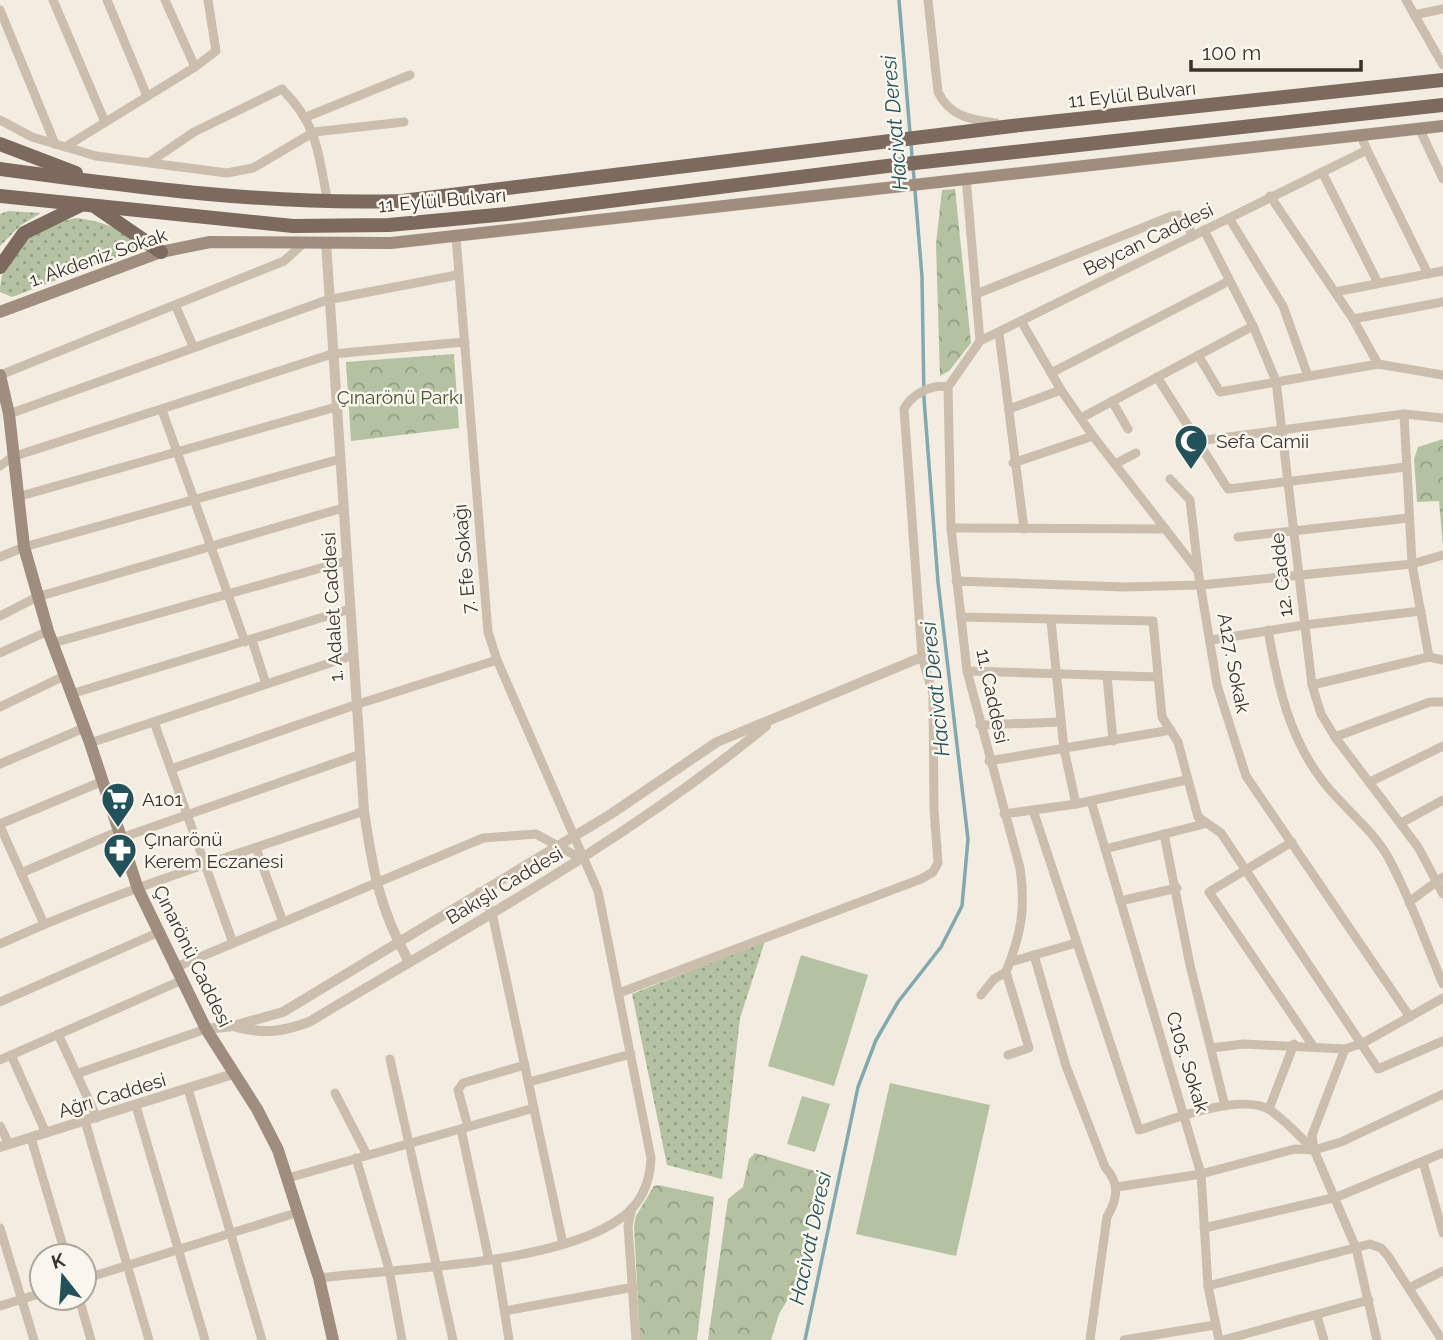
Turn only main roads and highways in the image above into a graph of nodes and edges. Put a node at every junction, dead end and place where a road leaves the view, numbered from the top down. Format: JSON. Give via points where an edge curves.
{"nodes":[{"id":1,"x":1443,"y":80,"type":"edge"},
{"id":2,"x":1443,"y":105,"type":"edge"},
{"id":3,"x":1443,"y":126,"type":"edge"},
{"id":4,"x":0,"y":144,"type":"edge"},
{"id":5,"x":0,"y":169,"type":"edge"},
{"id":6,"x":103,"y":183,"type":"junction"},
{"id":7,"x":0,"y":196,"type":"edge"},
{"id":8,"x":88,"y":205,"type":"junction"},
{"id":9,"x":161,"y":252,"type":"junction"},
{"id":10,"x":0,"y":268,"type":"edge"},
{"id":11,"x":0,"y":312,"type":"edge"},
{"id":12,"x":0,"y":375,"type":"edge"},
{"id":13,"x":332,"y":1340,"type":"edge"}],
"edges":[{"from":1,"to":6,"type":"main road","name":"11 Eylül Bulvarı","via":[[1012,126],[402,201],[328,203]]},
{"from":2,"to":8,"type":"main road","name":"11 Eylül Bulvarı","via":[[389,225],[293,226]]},
{"from":3,"to":9,"type":"main road","name":"1. Akdeniz Sokak","via":[[456,237],[391,243],[210,242]]},
{"from":4,"to":6,"type":"main road"},
{"from":5,"to":6,"type":"main road","name":"11 Eylül Bulvarı"},
{"from":7,"to":8,"type":"main road","name":"11 Eylül Bulvarı"},
{"from":8,"to":9,"type":"main road"},
{"from":8,"to":10,"type":"main road","via":[[24,233]]},
{"from":9,"to":11,"type":"main road","name":"1. Akdeniz Sokak"},
{"from":12,"to":13,"type":"main road","name":"Çınarönü Caddesi","via":[[9,414],[24,547],[50,637],[157,933],[206,1029],[257,1109],[288,1178],[319,1278]]}]}
